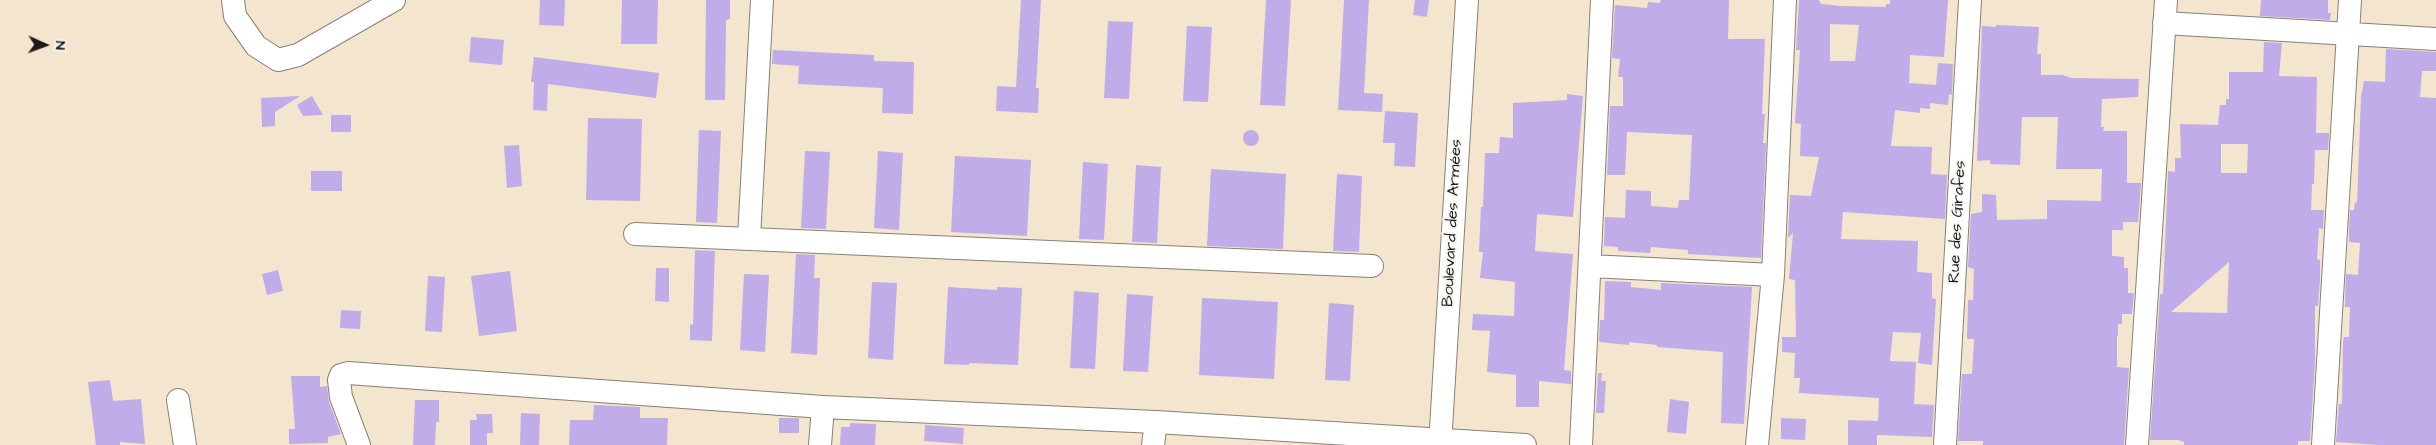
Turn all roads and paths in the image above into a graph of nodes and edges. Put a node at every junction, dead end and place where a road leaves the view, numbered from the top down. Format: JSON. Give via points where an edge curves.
{"nodes":[{"id":1,"x":233,"y":0,"type":"edge"},
{"id":2,"x":394,"y":0,"type":"edge"},
{"id":3,"x":762,"y":0,"type":"edge"},
{"id":4,"x":1466,"y":0,"type":"edge"},
{"id":5,"x":1602,"y":0,"type":"edge"},
{"id":6,"x":1785,"y":0,"type":"edge"},
{"id":7,"x":1970,"y":0,"type":"edge"},
{"id":8,"x":2166,"y":0,"type":"edge"},
{"id":9,"x":2350,"y":0,"type":"edge"},
{"id":10,"x":2164,"y":23,"type":"junction"},
{"id":11,"x":2348,"y":33,"type":"junction"},
{"id":12,"x":2436,"y":38,"type":"edge"},
{"id":13,"x":635,"y":234,"type":"dead end"},
{"id":14,"x":749,"y":238,"type":"junction"},
{"id":15,"x":1372,"y":266,"type":"dead end"},
{"id":16,"x":1590,"y":266,"type":"junction"},
{"id":17,"x":1773,"y":274,"type":"junction"},
{"id":18,"x":178,"y":400,"type":"dead end"},
{"id":19,"x":823,"y":407,"type":"junction"},
{"id":20,"x":1156,"y":422,"type":"junction"},
{"id":21,"x":1440,"y":443,"type":"edge"},
{"id":22,"x":185,"y":445,"type":"edge"},
{"id":23,"x":359,"y":445,"type":"edge"},
{"id":24,"x":820,"y":445,"type":"edge"},
{"id":25,"x":1153,"y":445,"type":"edge"},
{"id":26,"x":1525,"y":445,"type":"edge"},
{"id":27,"x":1581,"y":445,"type":"edge"},
{"id":28,"x":1757,"y":445,"type":"edge"},
{"id":29,"x":1945,"y":445,"type":"edge"},
{"id":30,"x":2137,"y":445,"type":"edge"},
{"id":31,"x":2324,"y":445,"type":"edge"}],
"edges":[{"from":1,"to":2,"type":"street","via":[[235,16],[256,46],[278,60],[298,55]]},
{"from":3,"to":14,"type":"street"},
{"from":4,"to":21,"type":"street","name":"Boulevard des Armées"},
{"from":5,"to":16,"type":"street"},
{"from":6,"to":17,"type":"street"},
{"from":7,"to":29,"type":"street","name":"Rue des Girafes"},
{"from":8,"to":10,"type":"street"},
{"from":9,"to":11,"type":"street"},
{"from":10,"to":11,"type":"street"},
{"from":10,"to":30,"type":"street"},
{"from":11,"to":12,"type":"street"},
{"from":11,"to":31,"type":"street"},
{"from":13,"to":14,"type":"street"},
{"from":14,"to":15,"type":"street"},
{"from":16,"to":17,"type":"street"},
{"from":16,"to":27,"type":"street"},
{"from":17,"to":28,"type":"street"},
{"from":18,"to":22,"type":"street"},
{"from":19,"to":20,"type":"street"},
{"from":19,"to":23,"type":"street","via":[[348,373],[339,380]]},
{"from":19,"to":24,"type":"street"},
{"from":20,"to":21,"type":"street"},
{"from":20,"to":25,"type":"street"},
{"from":21,"to":26,"type":"street"}]}
